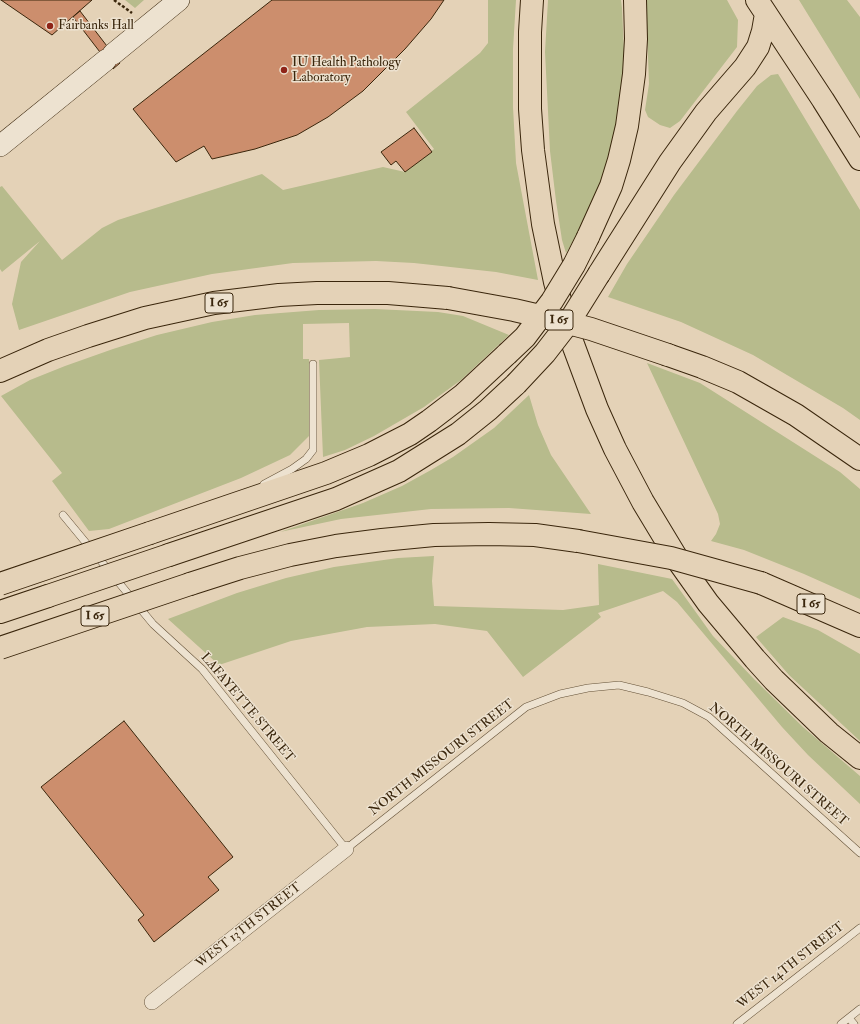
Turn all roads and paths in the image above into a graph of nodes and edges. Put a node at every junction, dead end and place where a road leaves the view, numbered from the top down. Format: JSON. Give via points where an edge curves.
{"nodes":[{"id":1,"x":114,"y":0,"type":"edge"},
{"id":2,"x":179,"y":0,"type":"edge"},
{"id":3,"x":532,"y":0,"type":"edge"},
{"id":4,"x":635,"y":0,"type":"edge"},
{"id":5,"x":761,"y":7,"type":"edge"},
{"id":6,"x":134,"y":15,"type":"dead end"},
{"id":7,"x":0,"y":146,"type":"edge"},
{"id":8,"x":860,"y":159,"type":"edge"},
{"id":9,"x":313,"y":364,"type":"dead end"},
{"id":10,"x":0,"y":371,"type":"edge"},
{"id":11,"x":860,"y":459,"type":"edge"},
{"id":12,"x":63,"y":515,"type":"dead end"},
{"id":13,"x":195,"y":518,"type":"junction"},
{"id":14,"x":0,"y":584,"type":"edge"},
{"id":15,"x":0,"y":612,"type":"edge"},
{"id":16,"x":860,"y":626,"type":"edge"},
{"id":17,"x":0,"y":648,"type":"edge"},
{"id":18,"x":860,"y":758,"type":"edge"},
{"id":19,"x":346,"y":849,"type":"junction"},
{"id":20,"x":860,"y":853,"type":"edge"},
{"id":21,"x":860,"y":928,"type":"edge"},
{"id":22,"x":152,"y":1002,"type":"dead end"},
{"id":23,"x":860,"y":1009,"type":"edge"},
{"id":24,"x":849,"y":1018,"type":"junction"},
{"id":25,"x":737,"y":1024,"type":"edge"},
{"id":26,"x":840,"y":1024,"type":"edge"},
{"id":27,"x":854,"y":1024,"type":"edge"}],
"edges":[{"from":1,"to":6,"type":"path"},
{"from":2,"to":7,"type":"main road"},
{"from":3,"to":18,"type":"highway","via":[[530,109],[543,224],[555,282],[571,339],[597,409],[642,502],[708,603],[774,680],[818,723]]},
{"from":4,"to":13,"type":"highway","bridge":true,"via":[[634,74],[627,126],[611,186],[574,265],[552,302],[525,337],[478,383],[446,409],[390,445],[348,465]]},
{"from":5,"to":8,"type":"highway"},
{"from":5,"to":15,"type":"highway","bridge":true,"via":[[763,31],[758,47],[670,162],[570,322],[516,384],[458,434],[399,471],[323,504]]},
{"from":9,"to":13,"type":"lane","via":[[313,450],[292,469]]},
{"from":10,"to":11,"type":"highway","number":"I 65","bridge":true,"via":[[88,336],[145,318],[214,303],[317,293],[388,293],[448,298],[514,310],[591,329],[702,367],[738,382],[796,415]]},
{"from":12,"to":19,"type":"lane","name":"LAFAYETTE STREET","via":[[153,624],[202,669]]},
{"from":13,"to":14,"type":"highway","bridge":true},
{"from":16,"to":17,"type":"highway","number":"I 65","bridge":true,"via":[[761,583],[671,558],[536,536],[434,535],[336,546],[240,568]]},
{"from":19,"to":20,"type":"lane","name":"NORTH MISSOURI STREET","via":[[526,707],[560,694],[619,685],[683,703],[708,717]]},
{"from":19,"to":22,"type":"street","name":"WEST 13TH STREET"},
{"from":21,"to":25,"type":"lane","name":"WEST 14TH STREET"},
{"from":23,"to":24,"type":"lane"},
{"from":24,"to":26,"type":"lane"},
{"from":24,"to":27,"type":"lane"}]}
